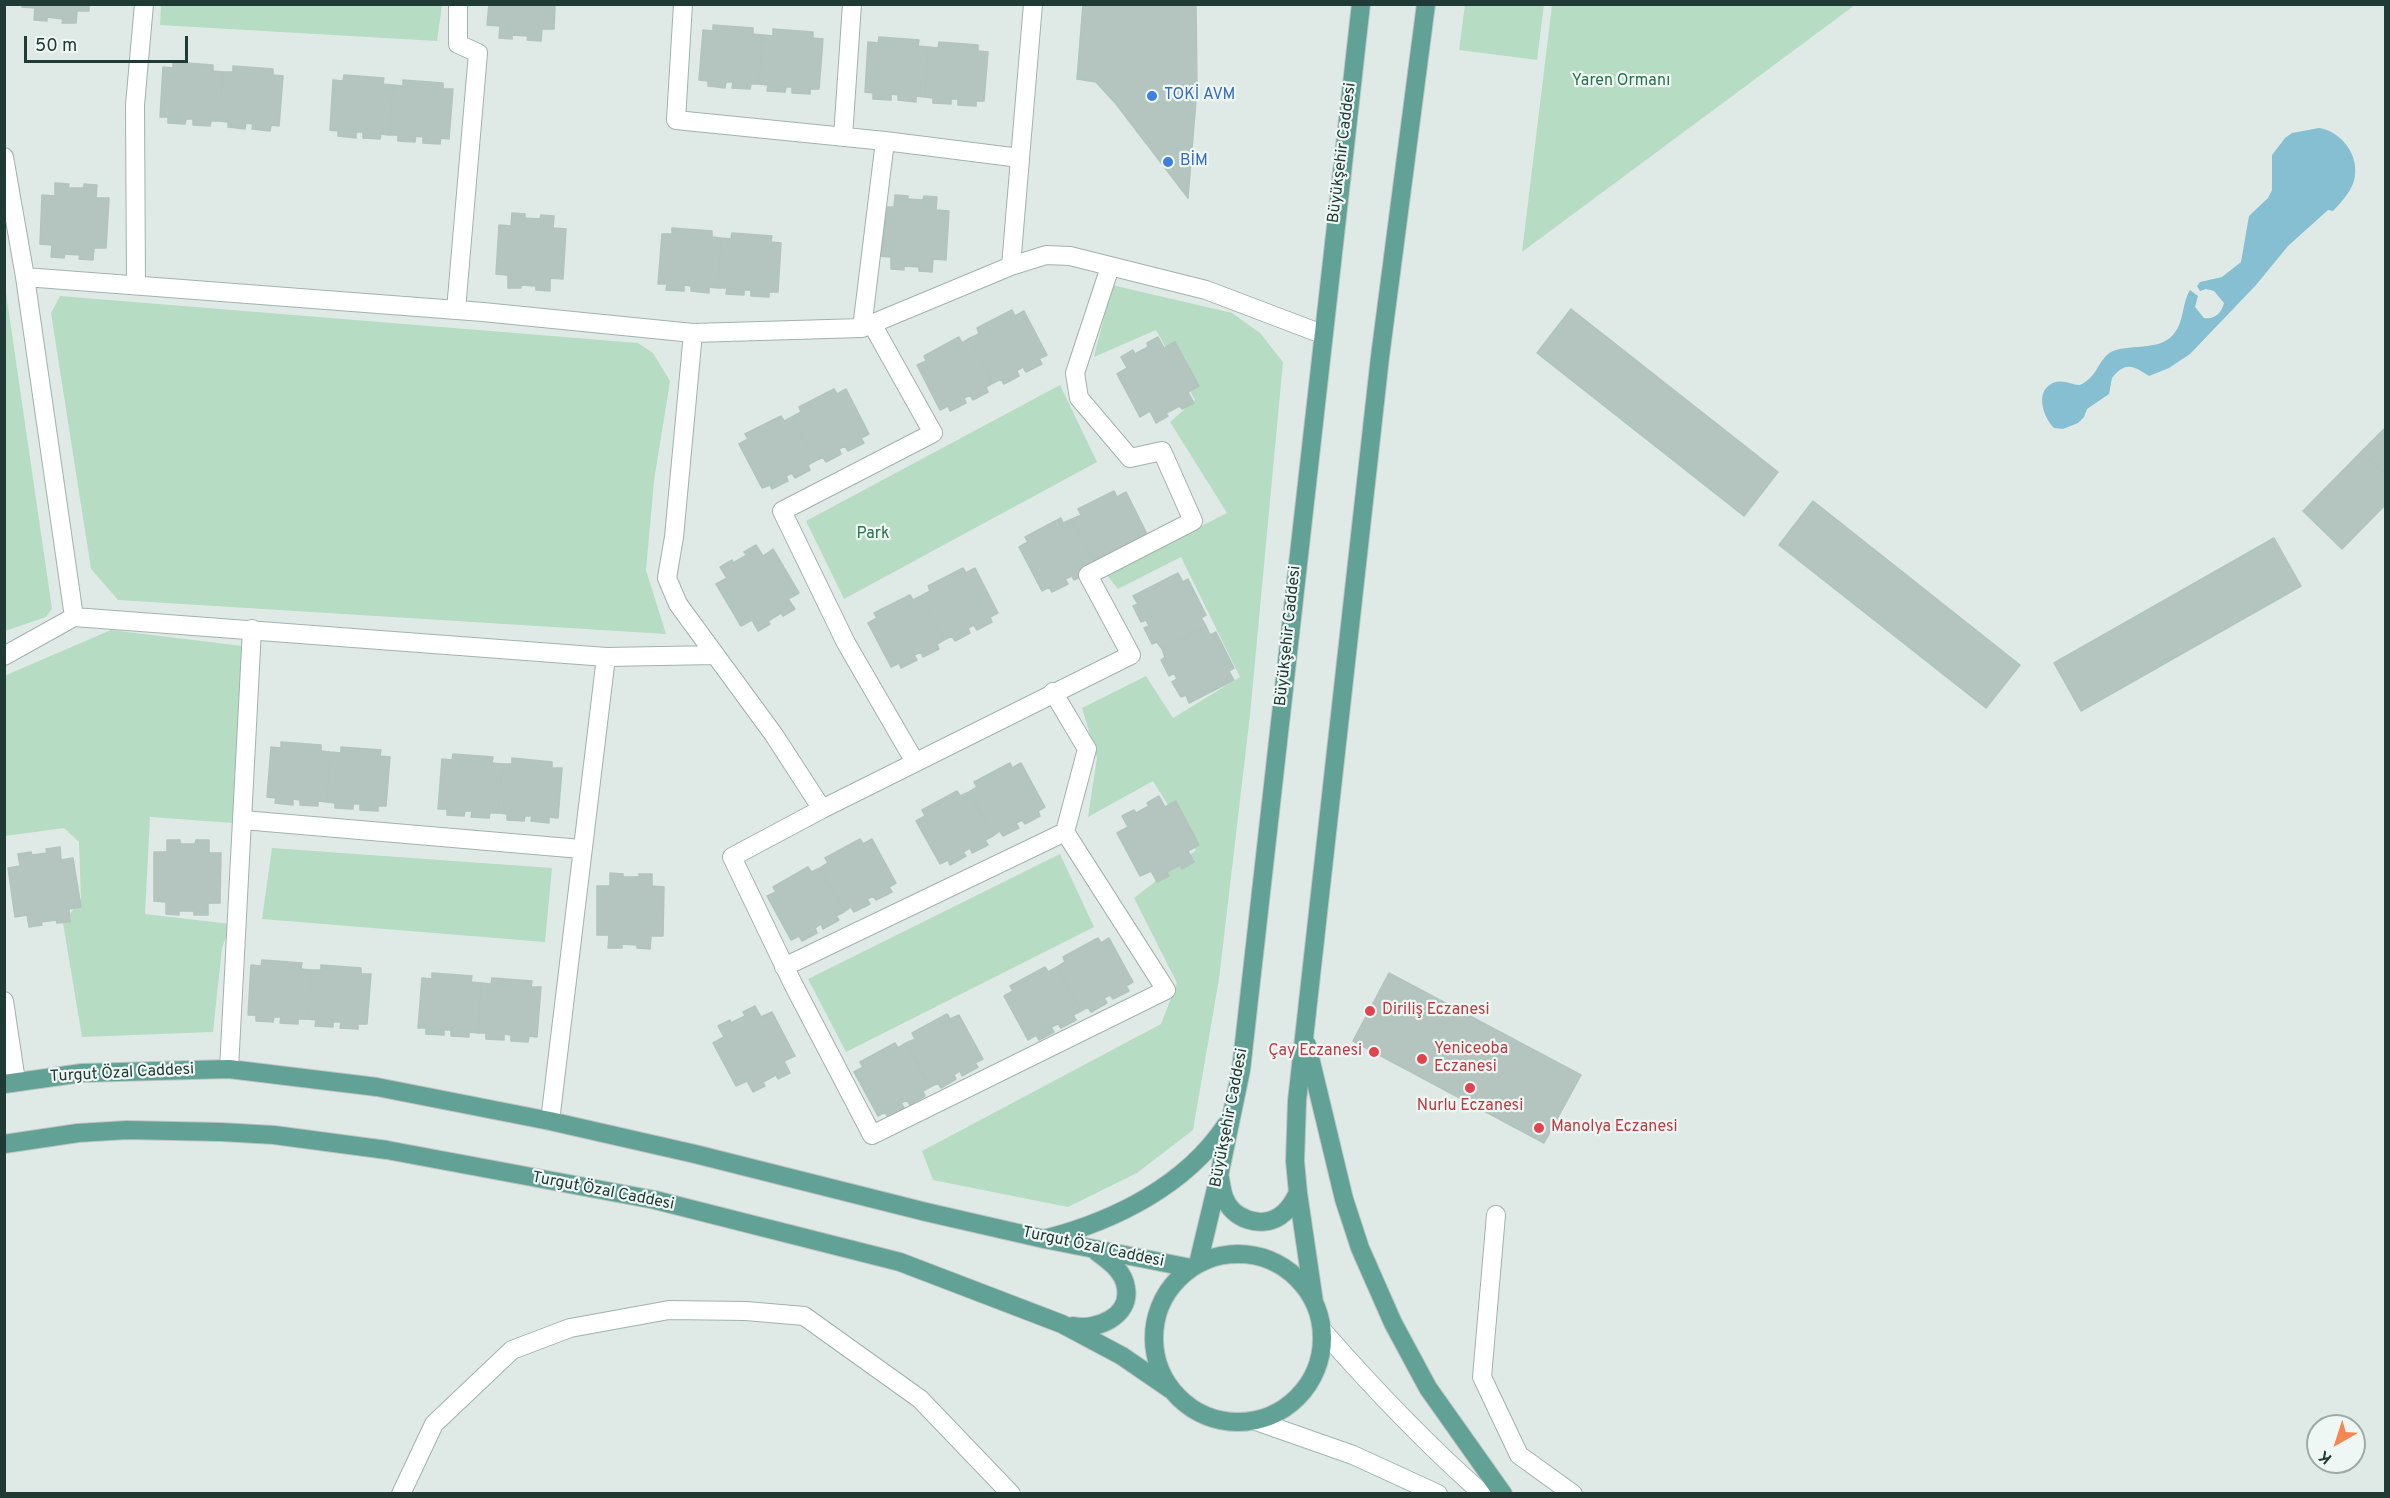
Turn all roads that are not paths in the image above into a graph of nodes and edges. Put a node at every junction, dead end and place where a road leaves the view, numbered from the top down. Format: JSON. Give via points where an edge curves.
{"nodes":[{"id":1,"x":144,"y":4,"type":"edge"},
{"id":2,"x":458,"y":4,"type":"edge"},
{"id":3,"x":682,"y":4,"type":"edge"},
{"id":4,"x":852,"y":4,"type":"edge"},
{"id":5,"x":1033,"y":4,"type":"edge"},
{"id":6,"x":1361,"y":4,"type":"edge"},
{"id":7,"x":1426,"y":4,"type":"edge"},
{"id":8,"x":843,"y":137,"type":"junction"},
{"id":9,"x":885,"y":141,"type":"junction"},
{"id":10,"x":4,"y":157,"type":"edge"},
{"id":11,"x":1020,"y":158,"type":"junction"},
{"id":12,"x":9,"y":206,"type":"edge"},
{"id":13,"x":1011,"y":266,"type":"junction"},
{"id":14,"x":1110,"y":267,"type":"junction"},
{"id":15,"x":25,"y":277,"type":"junction"},
{"id":16,"x":136,"y":285,"type":"junction"},
{"id":17,"x":456,"y":310,"type":"junction"},
{"id":18,"x":867,"y":326,"type":"junction"},
{"id":19,"x":693,"y":333,"type":"junction"},
{"id":20,"x":1322,"y":334,"type":"junction"},
{"id":21,"x":74,"y":617,"type":"junction"},
{"id":22,"x":252,"y":629,"type":"junction"},
{"id":23,"x":715,"y":655,"type":"junction"},
{"id":24,"x":4,"y":656,"type":"edge"},
{"id":25,"x":606,"y":657,"type":"junction"},
{"id":26,"x":1053,"y":692,"type":"junction"},
{"id":27,"x":915,"y":762,"type":"junction"},
{"id":28,"x":822,"y":809,"type":"junction"},
{"id":29,"x":243,"y":820,"type":"junction"},
{"id":30,"x":1065,"y":832,"type":"junction"},
{"id":31,"x":581,"y":849,"type":"junction"},
{"id":32,"x":784,"y":967,"type":"junction"},
{"id":33,"x":4,"y":1001,"type":"edge"},
{"id":34,"x":1304,"y":1031,"type":"junction"},
{"id":35,"x":8,"y":1039,"type":"edge"},
{"id":36,"x":229,"y":1069,"type":"junction"},
{"id":37,"x":10,"y":1083,"type":"edge"},
{"id":38,"x":1232,"y":1116,"type":"junction"},
{"id":39,"x":550,"y":1121,"type":"junction"},
{"id":40,"x":4,"y":1144,"type":"edge"},
{"id":41,"x":1220,"y":1176,"type":"junction"},
{"id":42,"x":1298,"y":1193,"type":"junction"},
{"id":43,"x":1496,"y":1215,"type":"dead end"},
{"id":44,"x":1044,"y":1239,"type":"junction"},
{"id":45,"x":1094,"y":1249,"type":"junction"},
{"id":46,"x":1194,"y":1266,"type":"junction"},
{"id":47,"x":1314,"y":1302,"type":"junction"},
{"id":48,"x":1062,"y":1324,"type":"junction"},
{"id":49,"x":1322,"y":1330,"type":"junction"},
{"id":50,"x":1170,"y":1389,"type":"junction"},
{"id":51,"x":1256,"y":1421,"type":"junction"},
{"id":52,"x":401,"y":1494,"type":"edge"},
{"id":53,"x":1011,"y":1494,"type":"edge"},
{"id":54,"x":1438,"y":1494,"type":"edge"},
{"id":55,"x":1484,"y":1494,"type":"edge"},
{"id":56,"x":1503,"y":1494,"type":"edge"},
{"id":57,"x":1573,"y":1494,"type":"edge"}],
"edges":[{"from":1,"to":16,"type":"street","via":[[135,105]]},
{"from":2,"to":17,"type":"street","via":[[458,44],[478,53]]},
{"from":3,"to":8,"type":"street","via":[[676,120]]},
{"from":4,"to":8,"type":"street"},
{"from":5,"to":11,"type":"street"},
{"from":6,"to":20,"type":"main road","name":"Büyükşehir Caddesi"},
{"from":7,"to":34,"type":"main road","via":[[1380,357]]},
{"from":8,"to":9,"type":"street"},
{"from":9,"to":11,"type":"street"},
{"from":9,"to":18,"type":"street"},
{"from":10,"to":12,"type":"street"},
{"from":11,"to":13,"type":"street"},
{"from":12,"to":15,"type":"street"},
{"from":13,"to":14,"type":"street","via":[[1046,255],[1070,256]]},
{"from":13,"to":18,"type":"street"},
{"from":14,"to":20,"type":"street","via":[[1206,290]]},
{"from":14,"to":26,"type":"street","via":[[1075,373],[1079,398],[1130,458],[1162,451],[1193,521],[1088,575],[1131,655]]},
{"from":15,"to":16,"type":"street"},
{"from":15,"to":21,"type":"street"},
{"from":16,"to":17,"type":"street"},
{"from":17,"to":19,"type":"street"},
{"from":18,"to":19,"type":"street"},
{"from":18,"to":27,"type":"street","via":[[933,433],[782,511],[846,644]]},
{"from":19,"to":23,"type":"street","via":[[667,578],[678,604]]},
{"from":20,"to":38,"type":"main road","name":"Büyükşehir Caddesi","via":[[1243,1059]]},
{"from":21,"to":22,"type":"street"},
{"from":21,"to":24,"type":"street"},
{"from":22,"to":25,"type":"street"},
{"from":22,"to":29,"type":"street"},
{"from":23,"to":25,"type":"street"},
{"from":23,"to":28,"type":"street"},
{"from":25,"to":31,"type":"street"},
{"from":26,"to":27,"type":"street"},
{"from":26,"to":30,"type":"street","via":[[1087,749]]},
{"from":27,"to":28,"type":"street"},
{"from":28,"to":32,"type":"street","via":[[732,857]]},
{"from":29,"to":31,"type":"street"},
{"from":29,"to":36,"type":"street"},
{"from":30,"to":32,"type":"street"},
{"from":30,"to":32,"type":"street","via":[[1166,990],[872,1135]]},
{"from":31,"to":39,"type":"street"},
{"from":33,"to":35,"type":"street"},
{"from":34,"to":42,"type":"main road","via":[[1297,1101]]},
{"from":34,"to":56,"type":"main road","via":[[1344,1199],[1360,1248],[1393,1323],[1428,1388]]},
{"from":35,"to":37,"type":"street"},
{"from":36,"to":37,"type":"main road","name":"Turgut Özal Caddesi","via":[[82,1073]]},
{"from":36,"to":39,"type":"main road","name":"Turgut Özal Caddesi","via":[[377,1087]]},
{"from":38,"to":41,"type":"main road","name":"Büyükşehir Caddesi"},
{"from":38,"to":44,"type":"main road","via":[[1200,1158],[1167,1185],[1097,1222]]},
{"from":39,"to":44,"type":"main road","name":"Turgut Özal Caddesi"},
{"from":40,"to":48,"type":"main road","name":"Turgut Özal Caddesi","via":[[78,1133],[175,1130],[274,1135],[387,1150],[655,1200],[900,1262]]},
{"from":41,"to":42,"type":"main road","via":[[1230,1208],[1242,1218],[1254,1221],[1278,1217]]},
{"from":41,"to":46,"type":"main road","name":"Büyükşehir Caddesi"},
{"from":42,"to":47,"type":"main road"},
{"from":43,"to":57,"type":"street","via":[[1482,1377],[1519,1455]]},
{"from":44,"to":45,"type":"main road","name":"Turgut Özal Caddesi"},
{"from":45,"to":46,"type":"main road","name":"Turgut Özal Caddesi"},
{"from":45,"to":48,"type":"main road","via":[[1122,1277],[1127,1290],[1124,1304],[1100,1326],[1085,1329]]},
{"from":46,"to":47,"type":"main road","via":[[1231,1254],[1260,1257],[1292,1274]]},
{"from":46,"to":50,"type":"main road","via":[[1167,1292],[1155,1324],[1155,1351]]},
{"from":47,"to":49,"type":"main road"},
{"from":48,"to":50,"type":"main road","name":"Turgut Özal Caddesi","via":[[1122,1356]]},
{"from":49,"to":51,"type":"main road","via":[[1320,1358],[1306,1388],[1281,1411]]},
{"from":49,"to":55,"type":"street","via":[[1420,1437]]},
{"from":50,"to":51,"type":"main road","via":[[1190,1408],[1209,1417],[1229,1422]]},
{"from":51,"to":54,"type":"street","via":[[1353,1455]]},
{"from":52,"to":53,"type":"street","via":[[434,1424],[512,1350],[570,1328],[680,1310],[804,1316],[920,1399]]}]}
